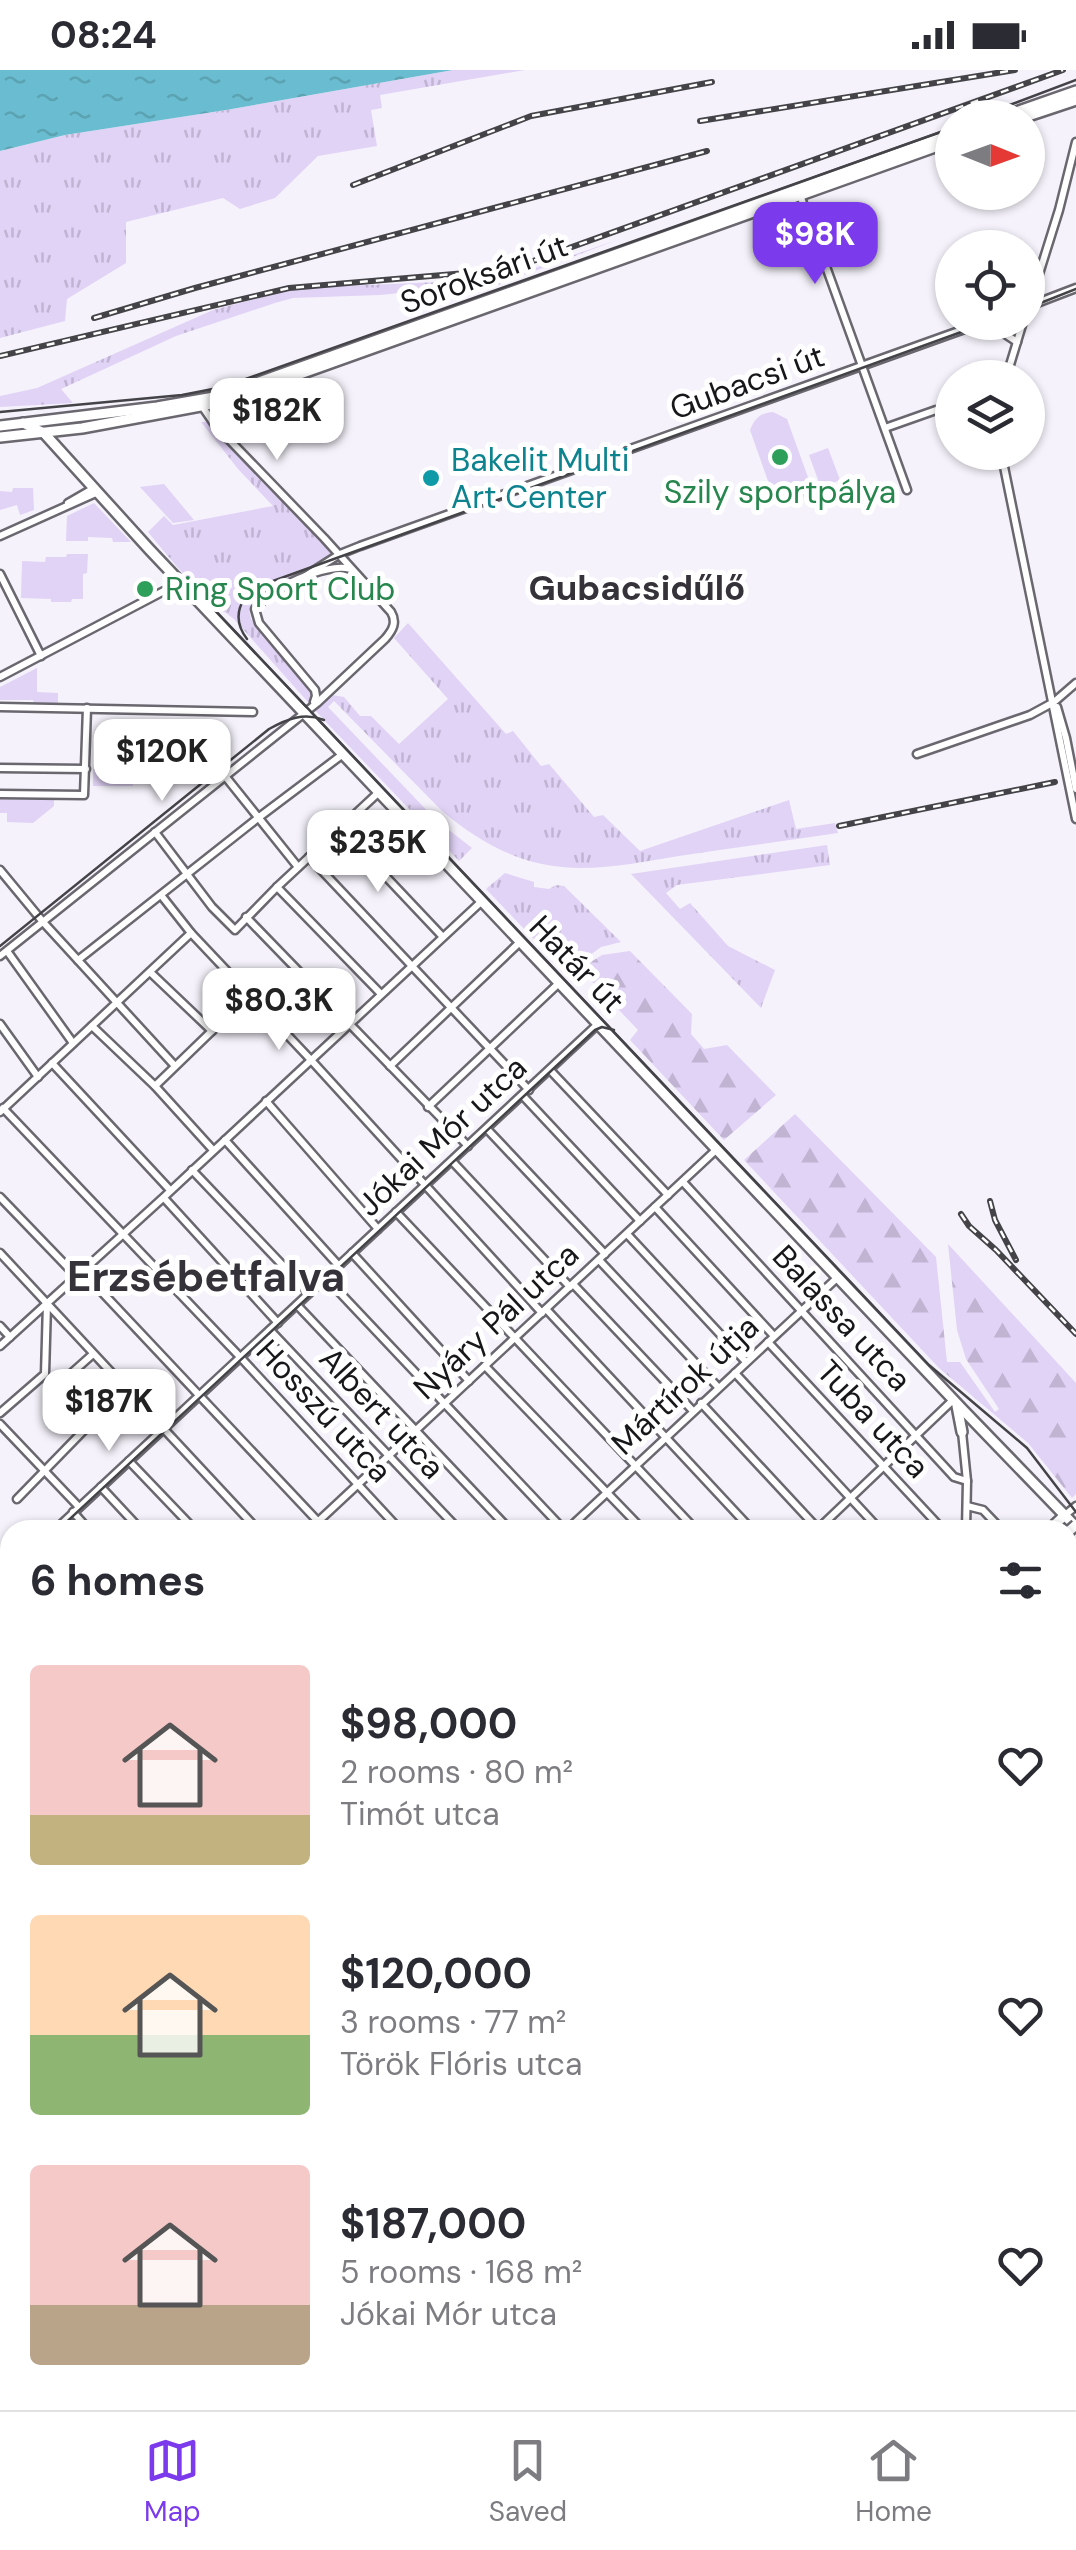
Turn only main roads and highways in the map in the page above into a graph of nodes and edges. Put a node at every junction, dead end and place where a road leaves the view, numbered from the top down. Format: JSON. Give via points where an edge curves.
{"nodes":[{"id":1,"x":1076,"y":94,"type":"edge"},
{"id":2,"x":1045,"y":104,"type":"edge"},
{"id":3,"x":1045,"y":108,"type":"edge"},
{"id":4,"x":935,"y":144,"type":"edge"},
{"id":5,"x":797,"y":193,"type":"junction"},
{"id":6,"x":73,"y":416,"type":"junction"},
{"id":7,"x":23,"y":423,"type":"junction"},
{"id":8,"x":0,"y":426,"type":"edge"},
{"id":9,"x":82,"y":428,"type":"junction"},
{"id":10,"x":44,"y":433,"type":"junction"},
{"id":11,"x":20,"y":435,"type":"junction"},
{"id":12,"x":0,"y":437,"type":"edge"},
{"id":13,"x":55,"y":446,"type":"junction"},
{"id":14,"x":72,"y":466,"type":"junction"},
{"id":15,"x":954,"y":1401,"type":"junction"},
{"id":16,"x":971,"y":1419,"type":"junction"},
{"id":17,"x":1065,"y":1515,"type":"junction"},
{"id":18,"x":1059,"y":1520,"type":"edge"},
{"id":19,"x":1069,"y":1520,"type":"edge"}],
"edges":[{"from":1,"to":2,"type":"main road"},
{"from":1,"to":3,"type":"main road"},
{"from":4,"to":5,"type":"main road","name":"Soroksári út"},
{"from":5,"to":6,"type":"main road","name":"Soroksári út","via":[[220,396]]},
{"from":5,"to":9,"type":"main road","name":"Soroksári út","via":[[226,400]]},
{"from":6,"to":7,"type":"main road","name":"Soroksári út"},
{"from":6,"to":10,"type":"main road"},
{"from":7,"to":8,"type":"main road","name":"Soroksári út"},
{"from":7,"to":10,"type":"main road"},
{"from":9,"to":10,"type":"main road","name":"Soroksári út"},
{"from":9,"to":14,"type":"main road","via":[[64,441]]},
{"from":10,"to":11,"type":"main road","name":"Soroksári út"},
{"from":10,"to":13,"type":"main road","name":"Határ út"},
{"from":11,"to":12,"type":"main road","name":"Soroksári út"},
{"from":11,"to":13,"type":"main road"},
{"from":13,"to":14,"type":"main road","name":"Határ út"},
{"from":14,"to":15,"type":"main road","name":"Határ út"},
{"from":15,"to":16,"type":"main road","name":"Határ út"},
{"from":15,"to":16,"type":"main road","via":[[962,1432]]},
{"from":16,"to":17,"type":"main road","name":"Határ út"},
{"from":17,"to":18,"type":"main road"},
{"from":17,"to":19,"type":"main road","name":"Határ út"}]}
